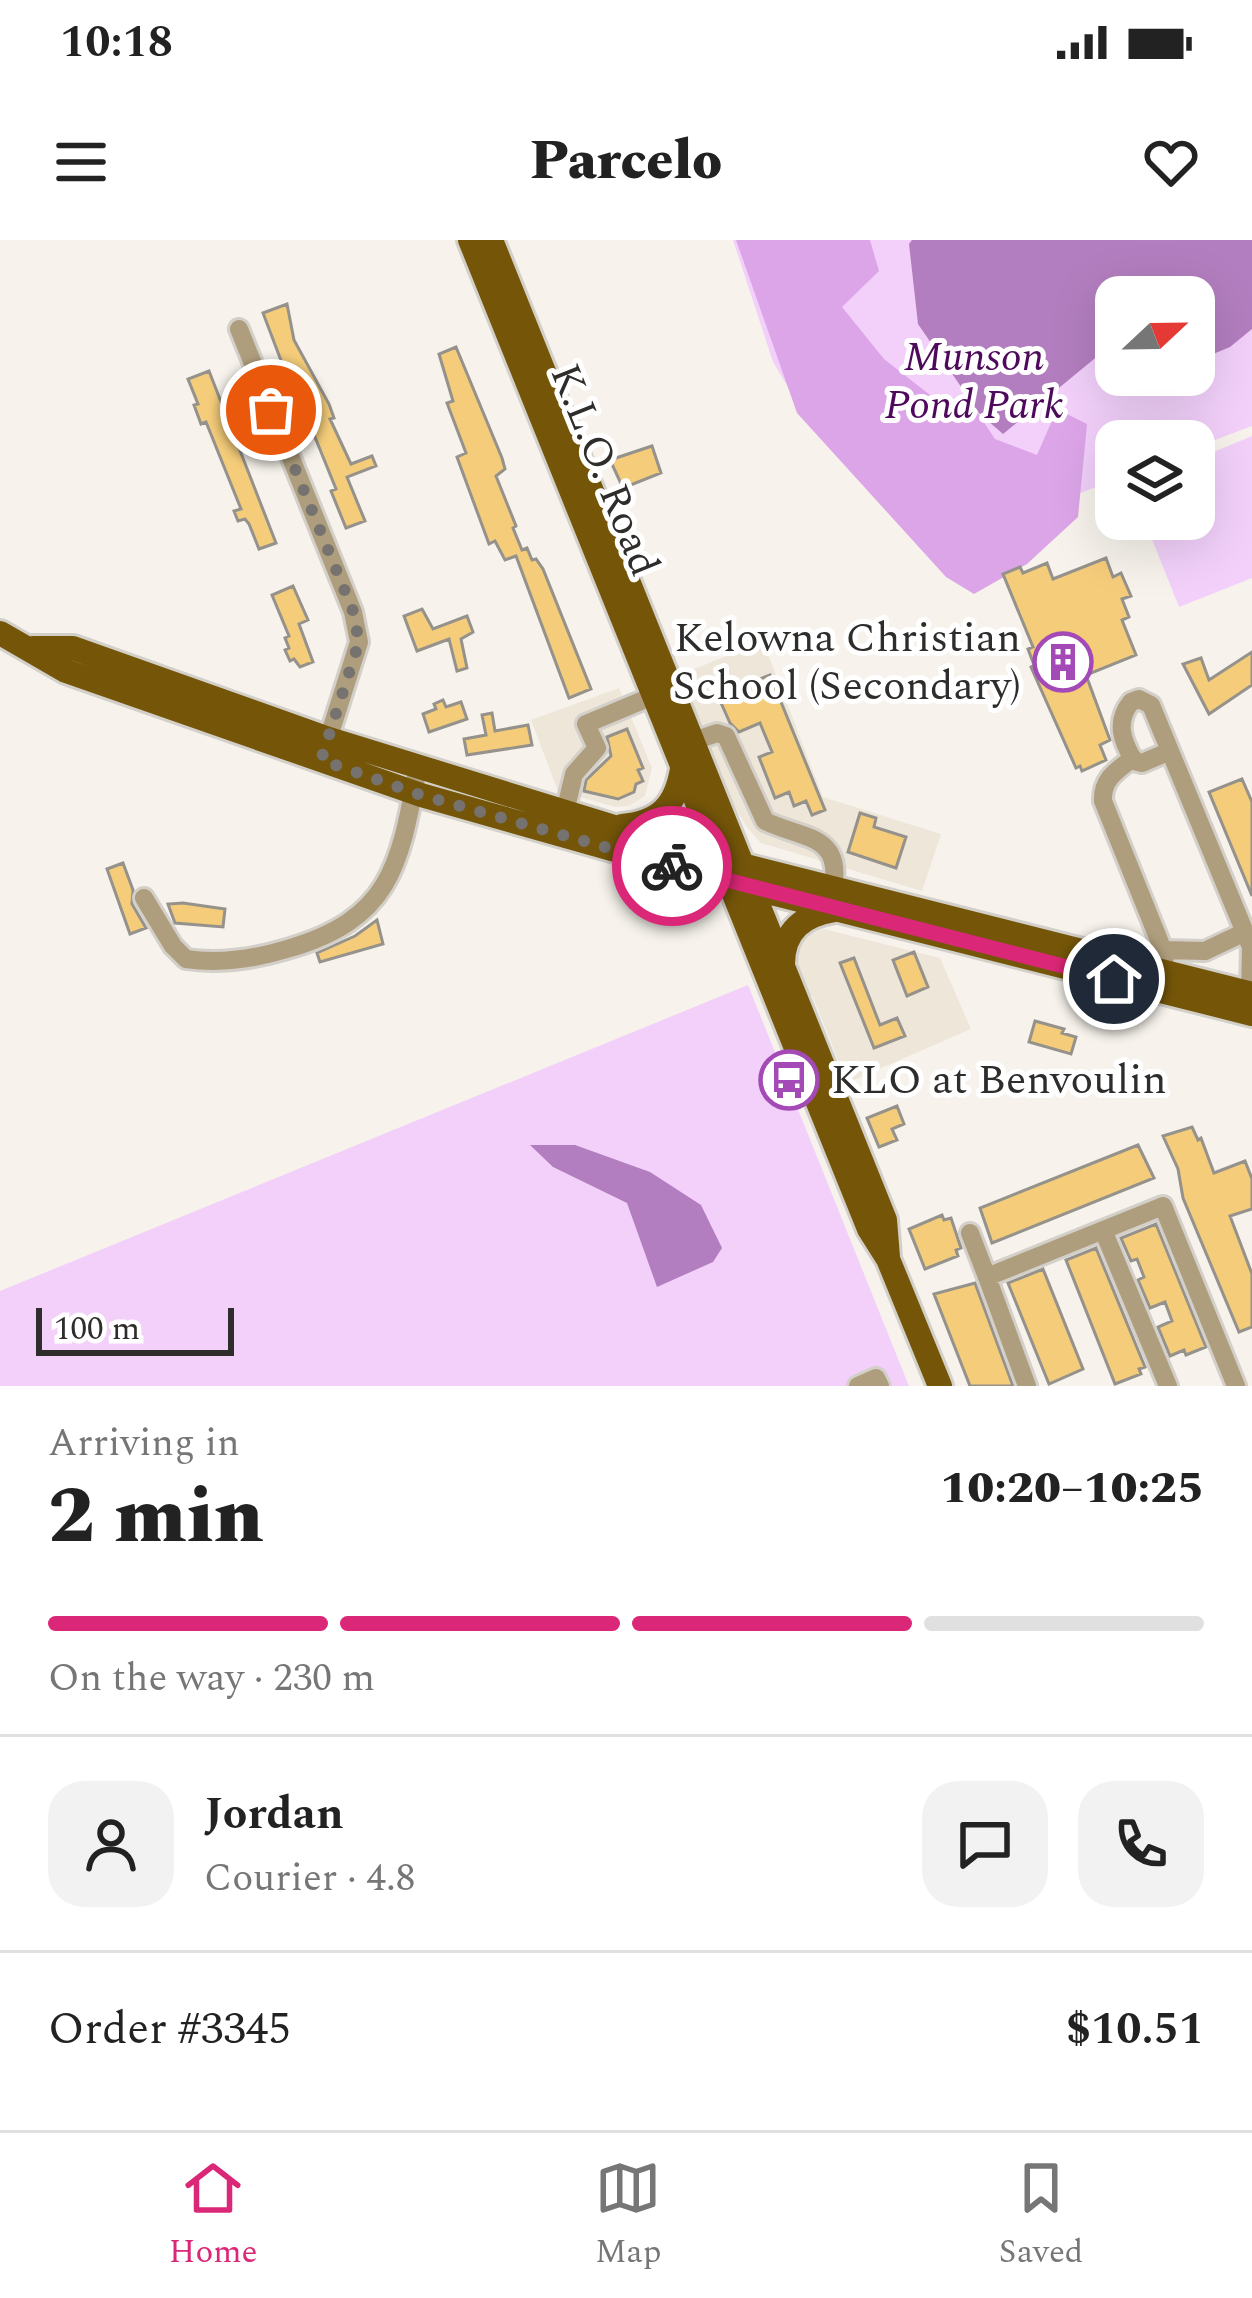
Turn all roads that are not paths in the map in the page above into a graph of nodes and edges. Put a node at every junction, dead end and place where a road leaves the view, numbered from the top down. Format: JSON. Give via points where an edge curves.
{"nodes":[{"id":1,"x":470,"y":240,"type":"edge"},
{"id":2,"x":491,"y":240,"type":"edge"},
{"id":3,"x":239,"y":329,"type":"dead end"},
{"id":4,"x":0,"y":633,"type":"edge"},
{"id":5,"x":653,"y":696,"type":"junction"},
{"id":6,"x":692,"y":742,"type":"junction"},
{"id":7,"x":325,"y":750,"type":"junction"},
{"id":8,"x":1170,"y":751,"type":"junction"},
{"id":9,"x":1132,"y":758,"type":"junction"},
{"id":10,"x":418,"y":766,"type":"junction"},
{"id":11,"x":682,"y":769,"type":"junction"},
{"id":12,"x":413,"y":792,"type":"junction"},
{"id":13,"x":565,"y":812,"type":"junction"},
{"id":14,"x":614,"y":826,"type":"junction"},
{"id":15,"x":734,"y":873,"type":"junction"},
{"id":16,"x":144,"y":898,"type":"dead end"},
{"id":17,"x":837,"y":898,"type":"junction"},
{"id":18,"x":1248,"y":940,"type":"edge"},
{"id":19,"x":1162,"y":960,"type":"junction"},
{"id":20,"x":784,"y":972,"type":"junction"},
{"id":21,"x":1251,"y":1001,"type":"edge"},
{"id":22,"x":1103,"y":1230,"type":"junction"},
{"id":23,"x":970,"y":1233,"type":"dead end"},
{"id":24,"x":888,"y":1259,"type":"junction"},
{"id":25,"x":987,"y":1277,"type":"junction"},
{"id":26,"x":858,"y":1386,"type":"edge"},
{"id":27,"x":880,"y":1386,"type":"edge"},
{"id":28,"x":940,"y":1386,"type":"edge"},
{"id":29,"x":1028,"y":1386,"type":"edge"},
{"id":30,"x":1168,"y":1386,"type":"edge"},
{"id":31,"x":1236,"y":1386,"type":"edge"}],
"edges":[{"from":1,"to":5,"type":"main road","name":"K.L.O. Road"},
{"from":2,"to":6,"type":"main road","name":"K.L.O. Road"},
{"from":3,"to":7,"type":"street","via":[[353,611],[359,642]]},
{"from":4,"to":7,"type":"main road","via":[[66,671]]},
{"from":5,"to":11,"type":"main road","name":"K.L.O. Road"},
{"from":5,"to":13,"type":"street","via":[[586,724],[597,748],[574,774]]},
{"from":6,"to":15,"type":"main road","name":"K.L.O. Road"},
{"from":6,"to":17,"type":"street","via":[[726,736],[765,821],[832,854]]},
{"from":7,"to":10,"type":"main road"},
{"from":7,"to":12,"type":"main road"},
{"from":8,"to":9,"type":"street","via":[[1142,763]]},
{"from":8,"to":9,"type":"street","via":[[1151,705],[1138,699],[1120,724]]},
{"from":8,"to":18,"type":"street"},
{"from":9,"to":19,"type":"street","via":[[1110,775],[1103,801]]},
{"from":10,"to":12,"type":"street"},
{"from":10,"to":13,"type":"main road"},
{"from":11,"to":14,"type":"main road","via":[[664,813]]},
{"from":11,"to":15,"type":"main road","name":"K.L.O. Road"},
{"from":12,"to":15,"type":"main road"},
{"from":12,"to":16,"type":"street","via":[[384,888],[328,935],[248,959],[186,959]]},
{"from":13,"to":14,"type":"main road"},
{"from":14,"to":15,"type":"main road"},
{"from":15,"to":17,"type":"main road"},
{"from":15,"to":20,"type":"main road","name":"K.L.O. Road"},
{"from":15,"to":24,"type":"main road","name":"K.L.O. Road","via":[[869,1229]]},
{"from":17,"to":19,"type":"main road"},
{"from":17,"to":20,"type":"main road","via":[[796,925],[784,947]]},
{"from":17,"to":21,"type":"main road"},
{"from":18,"to":19,"type":"street"},
{"from":18,"to":21,"type":"street"},
{"from":19,"to":21,"type":"main road"},
{"from":20,"to":24,"type":"main road","name":"K.L.O. Road","via":[[885,1220]]},
{"from":22,"to":25,"type":"street"},
{"from":22,"to":30,"type":"street"},
{"from":22,"to":31,"type":"street","via":[[1163,1206]]},
{"from":23,"to":25,"type":"street"},
{"from":24,"to":28,"type":"main road","name":"K.L.O. Road"},
{"from":25,"to":29,"type":"street"},
{"from":26,"to":27,"type":"street","via":[[876,1378]]}]}
